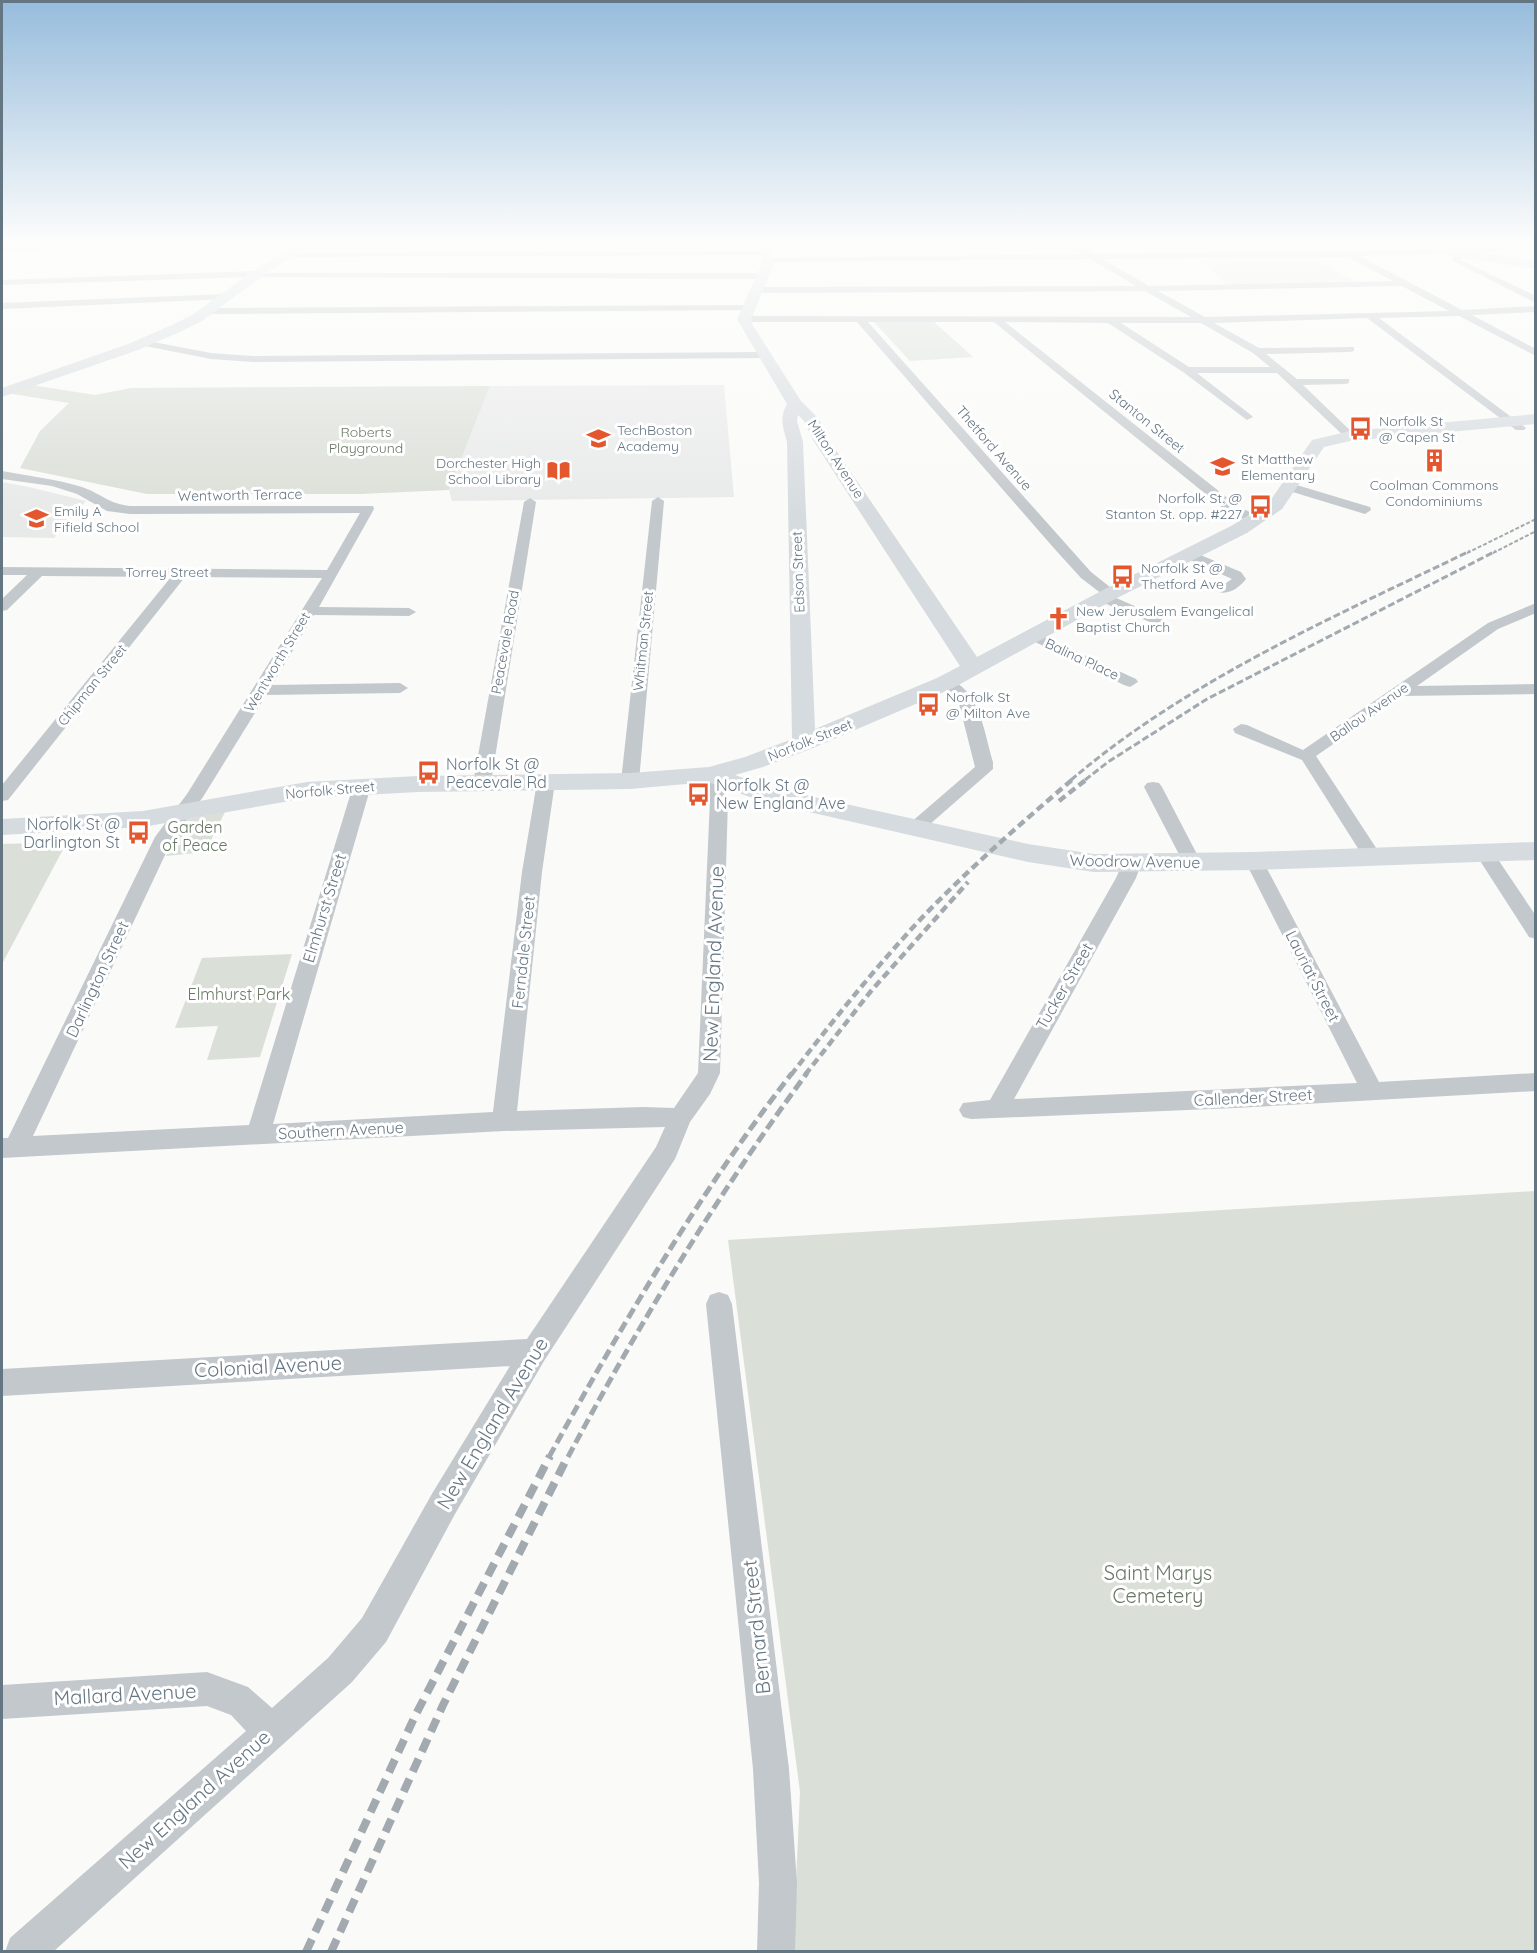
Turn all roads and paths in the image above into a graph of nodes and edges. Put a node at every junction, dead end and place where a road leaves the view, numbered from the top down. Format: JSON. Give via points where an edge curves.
{"nodes":[{"id":1,"x":165,"y":333,"type":"edge"},
{"id":2,"x":751,"y":333,"type":"edge"},
{"id":3,"x":872,"y":333,"type":"edge"},
{"id":4,"x":1013,"y":333,"type":"edge"},
{"id":5,"x":1131,"y":333,"type":"edge"},
{"id":6,"x":1227,"y":333,"type":"edge"},
{"id":7,"x":1395,"y":333,"type":"edge"},
{"id":8,"x":1499,"y":333,"type":"edge"},
{"id":9,"x":143,"y":343,"type":"junction"},
{"id":10,"x":1350,"y":349,"type":"dead end"},
{"id":11,"x":1257,"y":351,"type":"junction"},
{"id":12,"x":1536,"y":353,"type":"edge"},
{"id":13,"x":765,"y":355,"type":"junction"},
{"id":14,"x":1187,"y":370,"type":"junction"},
{"id":15,"x":1281,"y":370,"type":"junction"},
{"id":16,"x":1345,"y":381,"type":"dead end"},
{"id":17,"x":1294,"y":382,"type":"junction"},
{"id":18,"x":9,"y":385,"type":"edge"},
{"id":19,"x":2,"y":393,"type":"edge"},
{"id":20,"x":1247,"y":417,"type":"dead end"},
{"id":21,"x":792,"y":419,"type":"junction"},
{"id":22,"x":1522,"y":422,"type":"edge"},
{"id":23,"x":815,"y":425,"type":"junction"},
{"id":24,"x":1350,"y":436,"type":"junction"},
{"id":25,"x":2,"y":475,"type":"edge"},
{"id":26,"x":1290,"y":487,"type":"junction"},
{"id":27,"x":658,"y":501,"type":"dead end"},
{"id":28,"x":530,"y":502,"type":"dead end"},
{"id":29,"x":368,"y":508,"type":"joint"},
{"id":30,"x":1365,"y":510,"type":"dead end"},
{"id":31,"x":1256,"y":520,"type":"junction"},
{"id":32,"x":1191,"y":555,"type":"junction"},
{"id":33,"x":2,"y":571,"type":"edge"},
{"id":34,"x":39,"y":571,"type":"junction"},
{"id":35,"x":182,"y":572,"type":"junction"},
{"id":36,"x":332,"y":574,"type":"junction"},
{"id":37,"x":1224,"y":589,"type":"dead end"},
{"id":38,"x":1107,"y":596,"type":"junction"},
{"id":39,"x":1536,"y":606,"type":"edge"},
{"id":40,"x":2,"y":607,"type":"edge"},
{"id":41,"x":308,"y":611,"type":"junction"},
{"id":42,"x":409,"y":612,"type":"dead end"},
{"id":43,"x":1157,"y":621,"type":"dead end"},
{"id":44,"x":1034,"y":636,"type":"junction"},
{"id":45,"x":973,"y":668,"type":"junction"},
{"id":46,"x":1130,"y":682,"type":"dead end"},
{"id":47,"x":945,"y":683,"type":"junction"},
{"id":48,"x":400,"y":688,"type":"dead end"},
{"id":49,"x":1536,"y":689,"type":"edge"},
{"id":50,"x":261,"y":690,"type":"junction"},
{"id":51,"x":1399,"y":691,"type":"junction"},
{"id":52,"x":1241,"y":729,"type":"dead end"},
{"id":53,"x":804,"y":743,"type":"junction"},
{"id":54,"x":1307,"y":755,"type":"junction"},
{"id":55,"x":710,"y":774,"type":"junction"},
{"id":56,"x":630,"y":781,"type":"junction"},
{"id":57,"x":546,"y":782,"type":"junction"},
{"id":58,"x":482,"y":783,"type":"junction"},
{"id":59,"x":362,"y":786,"type":"junction"},
{"id":60,"x":1153,"y":787,"type":"dead end"},
{"id":61,"x":2,"y":796,"type":"edge"},
{"id":62,"x":181,"y":813,"type":"junction"},
{"id":63,"x":2,"y":827,"type":"edge"},
{"id":64,"x":915,"y":828,"type":"junction"},
{"id":65,"x":1536,"y":851,"type":"edge"},
{"id":66,"x":1484,"y":853,"type":"junction"},
{"id":67,"x":1373,"y":857,"type":"junction"},
{"id":68,"x":1254,"y":861,"type":"junction"},
{"id":69,"x":1192,"y":862,"type":"junction"},
{"id":70,"x":1131,"y":864,"type":"junction"},
{"id":71,"x":1536,"y":932,"type":"edge"},
{"id":72,"x":1536,"y":1082,"type":"edge"},
{"id":73,"x":1372,"y":1090,"type":"junction"},
{"id":74,"x":997,"y":1109,"type":"junction"},
{"id":75,"x":971,"y":1110,"type":"dead end"},
{"id":76,"x":680,"y":1118,"type":"junction"},
{"id":77,"x":504,"y":1121,"type":"junction"},
{"id":78,"x":258,"y":1135,"type":"junction"},
{"id":79,"x":9,"y":1148,"type":"edge"},
{"id":80,"x":719,"y":1304,"type":"dead end"},
{"id":81,"x":534,"y":1352,"type":"junction"},
{"id":82,"x":2,"y":1382,"type":"edge"},
{"id":83,"x":2,"y":1702,"type":"edge"},
{"id":84,"x":269,"y":1731,"type":"junction"},
{"id":85,"x":24,"y":1952,"type":"edge"},
{"id":86,"x":776,"y":1952,"type":"edge"}],
"edges":[{"from":1,"to":9,"type":"street"},
{"from":2,"to":13,"type":"street","name":"Milton Avenue"},
{"from":3,"to":38,"type":"street","name":"Thetford Avenue"},
{"from":4,"to":31,"type":"street","name":"Stanton Street","via":[[1234,510]]},
{"from":5,"to":14,"type":"street"},
{"from":6,"to":11,"type":"street"},
{"from":7,"to":22,"type":"street"},
{"from":8,"to":12,"type":"street"},
{"from":9,"to":13,"type":"street","via":[[211,356],[254,359]]},
{"from":9,"to":18,"type":"street"},
{"from":10,"to":11,"type":"street"},
{"from":11,"to":15,"type":"street"},
{"from":13,"to":21,"type":"street","name":"Milton Avenue"},
{"from":14,"to":15,"type":"street"},
{"from":14,"to":20,"type":"street"},
{"from":15,"to":17,"type":"street"},
{"from":16,"to":17,"type":"street"},
{"from":17,"to":24,"type":"street"},
{"from":18,"to":19,"type":"street"},
{"from":21,"to":23,"type":"street","name":"Milton Avenue"},
{"from":21,"to":23,"type":"street","via":[[804,435]]},
{"from":21,"to":53,"type":"street","name":"Edson Street"},
{"from":22,"to":24,"type":"street","name":"Norfolk Street"},
{"from":23,"to":45,"type":"street","name":"Milton Avenue","via":[[821,440]]},
{"from":24,"to":26,"type":"street","name":"Norfolk Street","via":[[1318,444]]},
{"from":25,"to":29,"type":"street","name":"Wentworth Terrace","via":[[81,491],[111,507],[156,511]]},
{"from":26,"to":30,"type":"street"},
{"from":26,"to":31,"type":"street","name":"Norfolk Street","via":[[1276,505]]},
{"from":27,"to":56,"type":"street","name":"Whitman Street"},
{"from":28,"to":58,"type":"street","name":"Peacevale Road"},
{"from":29,"to":36,"type":"street","name":"Wentworth Street"},
{"from":31,"to":32,"type":"street","name":"Norfolk Street"},
{"from":32,"to":37,"type":"street","via":[[1236,575],[1237,582]]},
{"from":32,"to":38,"type":"street","name":"Norfolk Street"},
{"from":33,"to":34,"type":"street","name":"Torrey Street"},
{"from":34,"to":35,"type":"street","name":"Torrey Street"},
{"from":34,"to":40,"type":"street"},
{"from":35,"to":36,"type":"street","name":"Torrey Street"},
{"from":35,"to":61,"type":"street","name":"Chipman Street"},
{"from":36,"to":41,"type":"street","name":"Wentworth Street"},
{"from":38,"to":43,"type":"street","name":"Thetford Avenue"},
{"from":38,"to":44,"type":"street","name":"Norfolk Street"},
{"from":39,"to":51,"type":"street","name":"Ballou Avenue","via":[[1493,626]]},
{"from":41,"to":42,"type":"street"},
{"from":41,"to":50,"type":"street","name":"Wentworth Street"},
{"from":44,"to":45,"type":"street","name":"Norfolk Street"},
{"from":44,"to":46,"type":"street","name":"Balina Place"},
{"from":45,"to":47,"type":"street","name":"Norfolk Street"},
{"from":47,"to":53,"type":"street","name":"Norfolk Street"},
{"from":47,"to":64,"type":"street","via":[[965,698],[984,769]]},
{"from":48,"to":50,"type":"street"},
{"from":49,"to":51,"type":"street"},
{"from":50,"to":62,"type":"street","name":"Wentworth Street"},
{"from":51,"to":54,"type":"street","name":"Ballou Avenue"},
{"from":52,"to":54,"type":"street"},
{"from":53,"to":55,"type":"street","name":"Norfolk Street"},
{"from":54,"to":67,"type":"street"},
{"from":55,"to":56,"type":"street","name":"Norfolk Street"},
{"from":55,"to":64,"type":"street","name":"Woodrow Avenue","via":[[761,793]]},
{"from":55,"to":76,"type":"street","name":"New England Avenue","via":[[719,799],[709,1073]]},
{"from":56,"to":57,"type":"street","name":"Norfolk Street"},
{"from":57,"to":58,"type":"street","name":"Norfolk Street"},
{"from":57,"to":77,"type":"street","name":"Ferndale Street"},
{"from":58,"to":59,"type":"street","name":"Norfolk Street"},
{"from":59,"to":62,"type":"street","name":"Norfolk Street","via":[[307,790]]},
{"from":59,"to":78,"type":"street","name":"Elmhurst Street"},
{"from":60,"to":69,"type":"street"},
{"from":62,"to":63,"type":"street","name":"Norfolk Street","via":[[110,822]]},
{"from":62,"to":79,"type":"street","name":"Darlington Street","via":[[164,837]]},
{"from":64,"to":70,"type":"street","name":"Woodrow Avenue","via":[[1064,860]]},
{"from":65,"to":66,"type":"street","name":"Woodrow Avenue"},
{"from":66,"to":67,"type":"street","name":"Woodrow Avenue"},
{"from":66,"to":71,"type":"street"},
{"from":67,"to":68,"type":"street","name":"Woodrow Avenue"},
{"from":68,"to":69,"type":"street","name":"Woodrow Avenue"},
{"from":68,"to":73,"type":"street","name":"Lauriat Street"},
{"from":69,"to":70,"type":"street","name":"Woodrow Avenue"},
{"from":70,"to":74,"type":"street","name":"Tucker Street"},
{"from":72,"to":73,"type":"street","name":"Callender Street"},
{"from":73,"to":74,"type":"street","name":"Callender Street"},
{"from":74,"to":75,"type":"street","name":"Callender Street"},
{"from":76,"to":77,"type":"street","name":"Southern Avenue"},
{"from":76,"to":81,"type":"street","name":"New England Avenue","via":[[666,1152]]},
{"from":77,"to":78,"type":"street","name":"Southern Avenue"},
{"from":78,"to":79,"type":"street","name":"Southern Avenue"},
{"from":80,"to":86,"type":"street","name":"Bernard Street","via":[[771,1769],[778,1883]]},
{"from":81,"to":82,"type":"street","name":"Colonial Avenue"},
{"from":81,"to":84,"type":"street","name":"New England Avenue","via":[[374,1630],[340,1670]]},
{"from":83,"to":84,"type":"street","name":"Mallard Avenue","via":[[207,1689],[235,1696]]},
{"from":84,"to":85,"type":"street","name":"New England Avenue"}]}
